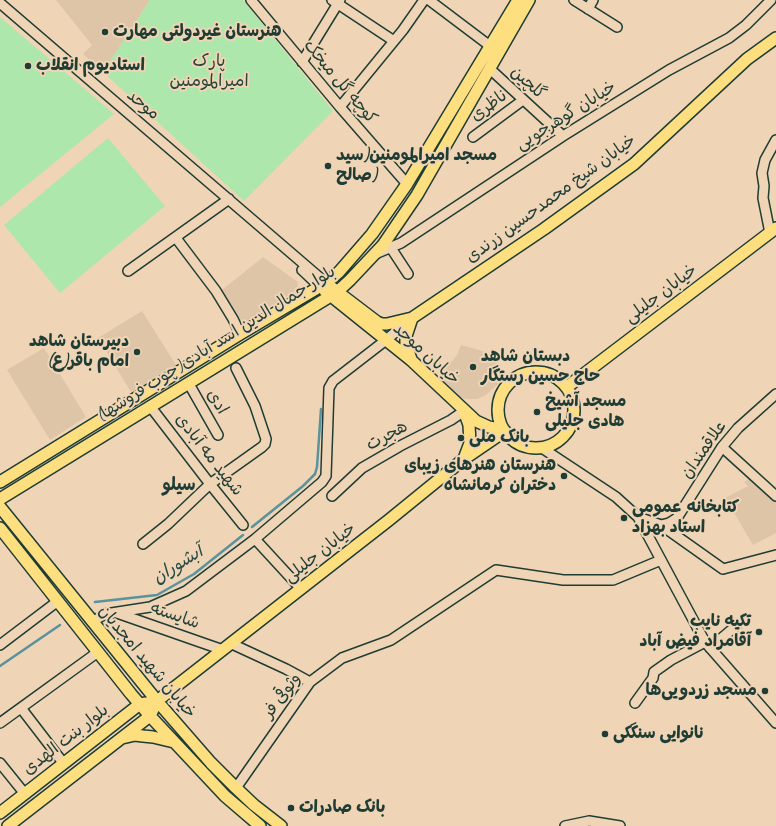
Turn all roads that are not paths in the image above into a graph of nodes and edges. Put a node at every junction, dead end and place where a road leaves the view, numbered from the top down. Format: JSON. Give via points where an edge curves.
{"nodes":[{"id":1,"x":251,"y":0,"type":"edge"},
{"id":2,"x":424,"y":0,"type":"edge"},
{"id":3,"x":429,"y":0,"type":"edge"},
{"id":4,"x":518,"y":0,"type":"edge"},
{"id":5,"x":529,"y":0,"type":"edge"},
{"id":6,"x":574,"y":0,"type":"edge"},
{"id":7,"x":593,"y":0,"type":"edge"},
{"id":8,"x":771,"y":0,"type":"edge"},
{"id":9,"x":337,"y":1,"type":"edge"},
{"id":10,"x":0,"y":3,"type":"edge"},
{"id":11,"x":588,"y":9,"type":"junction"},
{"id":12,"x":617,"y":28,"type":"dead end"},
{"id":13,"x":776,"y":38,"type":"edge"},
{"id":14,"x":394,"y":41,"type":"junction"},
{"id":15,"x":490,"y":46,"type":"junction"},
{"id":16,"x":302,"y":62,"type":"junction"},
{"id":17,"x":490,"y":69,"type":"junction"},
{"id":18,"x":523,"y":100,"type":"junction"},
{"id":19,"x":340,"y":107,"type":"junction"},
{"id":20,"x":563,"y":136,"type":"junction"},
{"id":21,"x":473,"y":137,"type":"dead end"},
{"id":22,"x":776,"y":140,"type":"edge"},
{"id":23,"x":407,"y":184,"type":"junction"},
{"id":24,"x":229,"y":199,"type":"junction"},
{"id":25,"x":773,"y":231,"type":"edge"},
{"id":26,"x":176,"y":238,"type":"junction"},
{"id":27,"x":391,"y":248,"type":"junction"},
{"id":28,"x":374,"y":255,"type":"junction"},
{"id":29,"x":128,"y":271,"type":"dead end"},
{"id":30,"x":408,"y":274,"type":"dead end"},
{"id":31,"x":323,"y":285,"type":"junction"},
{"id":32,"x":333,"y":294,"type":"junction"},
{"id":33,"x":412,"y":318,"type":"junction"},
{"id":34,"x":240,"y":334,"type":"junction"},
{"id":35,"x":386,"y":340,"type":"junction"},
{"id":36,"x":411,"y":360,"type":"junction"},
{"id":37,"x":236,"y":368,"type":"dead end"},
{"id":38,"x":189,"y":384,"type":"junction"},
{"id":39,"x":567,"y":387,"type":"junction"},
{"id":40,"x":776,"y":394,"type":"edge"},
{"id":41,"x":150,"y":406,"type":"junction"},
{"id":42,"x":464,"y":410,"type":"junction"},
{"id":43,"x":504,"y":430,"type":"junction"},
{"id":44,"x":218,"y":435,"type":"dead end"},
{"id":45,"x":722,"y":447,"type":"junction"},
{"id":46,"x":542,"y":448,"type":"junction"},
{"id":47,"x":464,"y":460,"type":"junction"},
{"id":48,"x":0,"y":482,"type":"edge"},
{"id":49,"x":210,"y":484,"type":"junction"},
{"id":50,"x":332,"y":496,"type":"dead end"},
{"id":51,"x":776,"y":496,"type":"edge"},
{"id":52,"x":0,"y":499,"type":"edge"},
{"id":53,"x":0,"y":507,"type":"edge"},
{"id":54,"x":638,"y":517,"type":"junction"},
{"id":55,"x":243,"y":525,"type":"dead end"},
{"id":56,"x":661,"y":525,"type":"junction"},
{"id":57,"x":0,"y":528,"type":"edge"},
{"id":58,"x":255,"y":539,"type":"junction"},
{"id":59,"x":143,"y":544,"type":"dead end"},
{"id":60,"x":776,"y":555,"type":"edge"},
{"id":61,"x":661,"y":560,"type":"junction"},
{"id":62,"x":301,"y":589,"type":"junction"},
{"id":63,"x":58,"y":600,"type":"junction"},
{"id":64,"x":116,"y":612,"type":"junction"},
{"id":65,"x":92,"y":622,"type":"junction"},
{"id":66,"x":736,"y":626,"type":"dead end"},
{"id":67,"x":0,"y":645,"type":"edge"},
{"id":68,"x":708,"y":645,"type":"junction"},
{"id":69,"x":227,"y":647,"type":"junction"},
{"id":70,"x":98,"y":652,"type":"junction"},
{"id":71,"x":310,"y":682,"type":"junction"},
{"id":72,"x":157,"y":702,"type":"junction"},
{"id":73,"x":635,"y":703,"type":"dead end"},
{"id":74,"x":140,"y":704,"type":"junction"},
{"id":75,"x":21,"y":708,"type":"junction"},
{"id":76,"x":150,"y":716,"type":"junction"},
{"id":77,"x":0,"y":723,"type":"edge"},
{"id":78,"x":776,"y":723,"type":"edge"},
{"id":79,"x":120,"y":739,"type":"junction"},
{"id":80,"x":174,"y":742,"type":"junction"},
{"id":81,"x":0,"y":763,"type":"edge"},
{"id":82,"x":64,"y":764,"type":"junction"},
{"id":83,"x":236,"y":788,"type":"junction"},
{"id":84,"x":25,"y":794,"type":"junction"},
{"id":85,"x":3,"y":811,"type":"edge"},
{"id":86,"x":12,"y":823,"type":"edge"},
{"id":87,"x":260,"y":826,"type":"edge"},
{"id":88,"x":280,"y":826,"type":"edge"},
{"id":89,"x":565,"y":826,"type":"edge"},
{"id":90,"x":620,"y":826,"type":"edge"}],
"edges":[{"from":1,"to":16,"type":"street","name":"کوچه گل میخک"},
{"from":2,"to":14,"type":"street"},
{"from":3,"to":15,"type":"street"},
{"from":4,"to":15,"type":"main road","name":"بلوار جمال الدین اسد آبادی(چوب فروشها)"},
{"from":5,"to":17,"type":"main road","name":"بلوار جمال الدین اسد آبادی(چوب فروشها)"},
{"from":6,"to":11,"type":"street"},
{"from":7,"to":11,"type":"street"},
{"from":8,"to":20,"type":"street","name":"خیابان گوهرجویی","via":[[729,38],[669,70]]},
{"from":9,"to":14,"type":"street"},
{"from":9,"to":16,"type":"street"},
{"from":10,"to":24,"type":"street","name":"موحد"},
{"from":11,"to":12,"type":"street"},
{"from":13,"to":33,"type":"main road","name":"خیابان شیخ محمدحسین زرندی","via":[[747,59],[634,164],[544,229]]},
{"from":14,"to":19,"type":"street"},
{"from":15,"to":23,"type":"main road","name":"بلوار جمال الدین اسد آبادی(چوب فروشها)"},
{"from":16,"to":19,"type":"street","name":"کوچه گل میخک"},
{"from":17,"to":18,"type":"street","name":"گلچین"},
{"from":17,"to":28,"type":"main road","name":"بلوار جمال الدین اسد آبادی(چوب فروشها)","via":[[417,195]]},
{"from":18,"to":20,"type":"street","name":"گلچین"},
{"from":18,"to":21,"type":"street","name":"ناظری"},
{"from":19,"to":23,"type":"street","name":"کوچه گل میخک"},
{"from":20,"to":27,"type":"street","name":"خیابان گوهرجویی"},
{"from":22,"to":25,"type":"street","via":[[765,160],[762,173],[763,198]]},
{"from":23,"to":31,"type":"main road","name":"بلوار جمال الدین اسد آبادی(چوب فروشها)","via":[[372,234],[339,272]]},
{"from":24,"to":26,"type":"street"},
{"from":24,"to":31,"type":"street","name":"موحد"},
{"from":25,"to":39,"type":"main road","name":"خیابان جلیلی"},
{"from":26,"to":29,"type":"street"},
{"from":26,"to":34,"type":"street","via":[[216,291]]},
{"from":27,"to":28,"type":"street","name":"خیابان گوهرجویی"},
{"from":27,"to":30,"type":"street"},
{"from":28,"to":32,"type":"main road","name":"بلوار جمال الدین اسد آبادی(چوب فروشها)"},
{"from":31,"to":32,"type":"main road"},
{"from":31,"to":34,"type":"main road","name":"بلوار جمال الدین اسد آبادی(چوب فروشها)"},
{"from":32,"to":33,"type":"main road","name":"خیابان موحد","via":[[377,322],[387,324]]},
{"from":32,"to":35,"type":"main road","name":"خیابان موحد"},
{"from":32,"to":38,"type":"main road","name":"بلوار جمال الدین اسد آبادی(چوب فروشها)"},
{"from":33,"to":35,"type":"street"},
{"from":33,"to":36,"type":"main road","via":[[406,336]]},
{"from":34,"to":48,"type":"main road","name":"بلوار جمال الدین اسد آبادی(چوب فروشها)"},
{"from":35,"to":36,"type":"main road","name":"خیابان موحد"},
{"from":35,"to":58,"type":"street","via":[[333,381],[329,388],[326,476]]},
{"from":36,"to":42,"type":"main road","name":"خیابان موحد"},
{"from":37,"to":49,"type":"street","via":[[255,406],[266,439],[265,444]]},
{"from":38,"to":41,"type":"main road","name":"بلوار جمال الدین اسد آبادی(چوب فروشها)"},
{"from":38,"to":44,"type":"street","name":"ادی"},
{"from":39,"to":43,"type":"main road","via":[[549,374],[538,372],[516,377],[508,384],[498,404],[498,416]]},
{"from":39,"to":46,"type":"main road","via":[[574,408],[569,430],[562,438]]},
{"from":40,"to":45,"type":"street","name":"علاقمندان","via":[[738,428]]},
{"from":41,"to":49,"type":"street","name":"شهید مه آبادی"},
{"from":41,"to":52,"type":"main road","name":"بلوار جمال الدین اسد آبادی(چوب فروشها)"},
{"from":42,"to":43,"type":"main road","name":"خیابان موحد","via":[[483,425]]},
{"from":42,"to":47,"type":"main road","via":[[470,434],[469,449]]},
{"from":42,"to":50,"type":"street","name":"هجرت","via":[[451,420],[362,468]]},
{"from":43,"to":46,"type":"main road","via":[[520,444]]},
{"from":43,"to":47,"type":"main road","name":"خیابان جلیلی"},
{"from":45,"to":51,"type":"street"},
{"from":45,"to":56,"type":"street","name":"علاقمندان","via":[[677,518]]},
{"from":46,"to":54,"type":"street","via":[[616,497]]},
{"from":47,"to":62,"type":"main road","name":"خیابان جلیلی"},
{"from":49,"to":55,"type":"street","name":"شهید مه آبادی"},
{"from":49,"to":59,"type":"street"},
{"from":53,"to":65,"type":"main road","name":"خیابان شهید امجدیان"},
{"from":54,"to":56,"type":"street"},
{"from":54,"to":61,"type":"street"},
{"from":56,"to":60,"type":"street","via":[[723,569]]},
{"from":57,"to":63,"type":"main road","name":"خیابان شهید امجدیان"},
{"from":58,"to":62,"type":"street"},
{"from":58,"to":64,"type":"street","via":[[186,591],[150,607]]},
{"from":61,"to":68,"type":"street"},
{"from":61,"to":71,"type":"street","name":"وثوقی فر","via":[[613,580],[563,580],[496,570],[391,640],[342,658]]},
{"from":62,"to":69,"type":"main road","name":"خیابان جلیلی"},
{"from":63,"to":67,"type":"street"},
{"from":63,"to":70,"type":"main road","name":"خیابان شهید امجدیان"},
{"from":64,"to":65,"type":"street","via":[[105,614]]},
{"from":64,"to":69,"type":"street","name":"شایسته"},
{"from":65,"to":72,"type":"main road","name":"خیابان شهید امجدیان"},
{"from":66,"to":68,"type":"street"},
{"from":68,"to":73,"type":"street","via":[[651,669],[653,678]]},
{"from":68,"to":78,"type":"street"},
{"from":69,"to":71,"type":"street","name":"شایسته","via":[[286,669]]},
{"from":69,"to":72,"type":"main road","name":"خیابان جلیلی"},
{"from":70,"to":74,"type":"main road","name":"خیابان شهید امجدیان"},
{"from":70,"to":75,"type":"street"},
{"from":71,"to":83,"type":"street","name":"وثوقی فر"},
{"from":72,"to":74,"type":"main road"},
{"from":72,"to":76,"type":"main road"},
{"from":72,"to":83,"type":"main road","name":"خیابان شهید امجدیان"},
{"from":74,"to":76,"type":"main road","name":"خیابان شهید امجدیان"},
{"from":74,"to":82,"type":"main road","name":"بلوار بنت الهدی"},
{"from":75,"to":77,"type":"street"},
{"from":75,"to":82,"type":"street"},
{"from":76,"to":79,"type":"main road","name":"بلوار بنت الهدی"},
{"from":76,"to":80,"type":"main road","name":"خیابان شهید امجدیان"},
{"from":79,"to":80,"type":"main road","via":[[143,736]]},
{"from":79,"to":86,"type":"main road","name":"بلوار بنت الهدی"},
{"from":80,"to":87,"type":"main road","name":"خیابان شهید امجدیان","via":[[225,796]]},
{"from":81,"to":84,"type":"street"},
{"from":82,"to":84,"type":"main road","name":"بلوار بنت الهدی"},
{"from":83,"to":88,"type":"main road","name":"خیابان شهید امجدیان"},
{"from":84,"to":85,"type":"main road","name":"بلوار بنت الهدی"},
{"from":85,"to":86,"type":"main road"},
{"from":89,"to":90,"type":"street","via":[[589,821]]}]}
